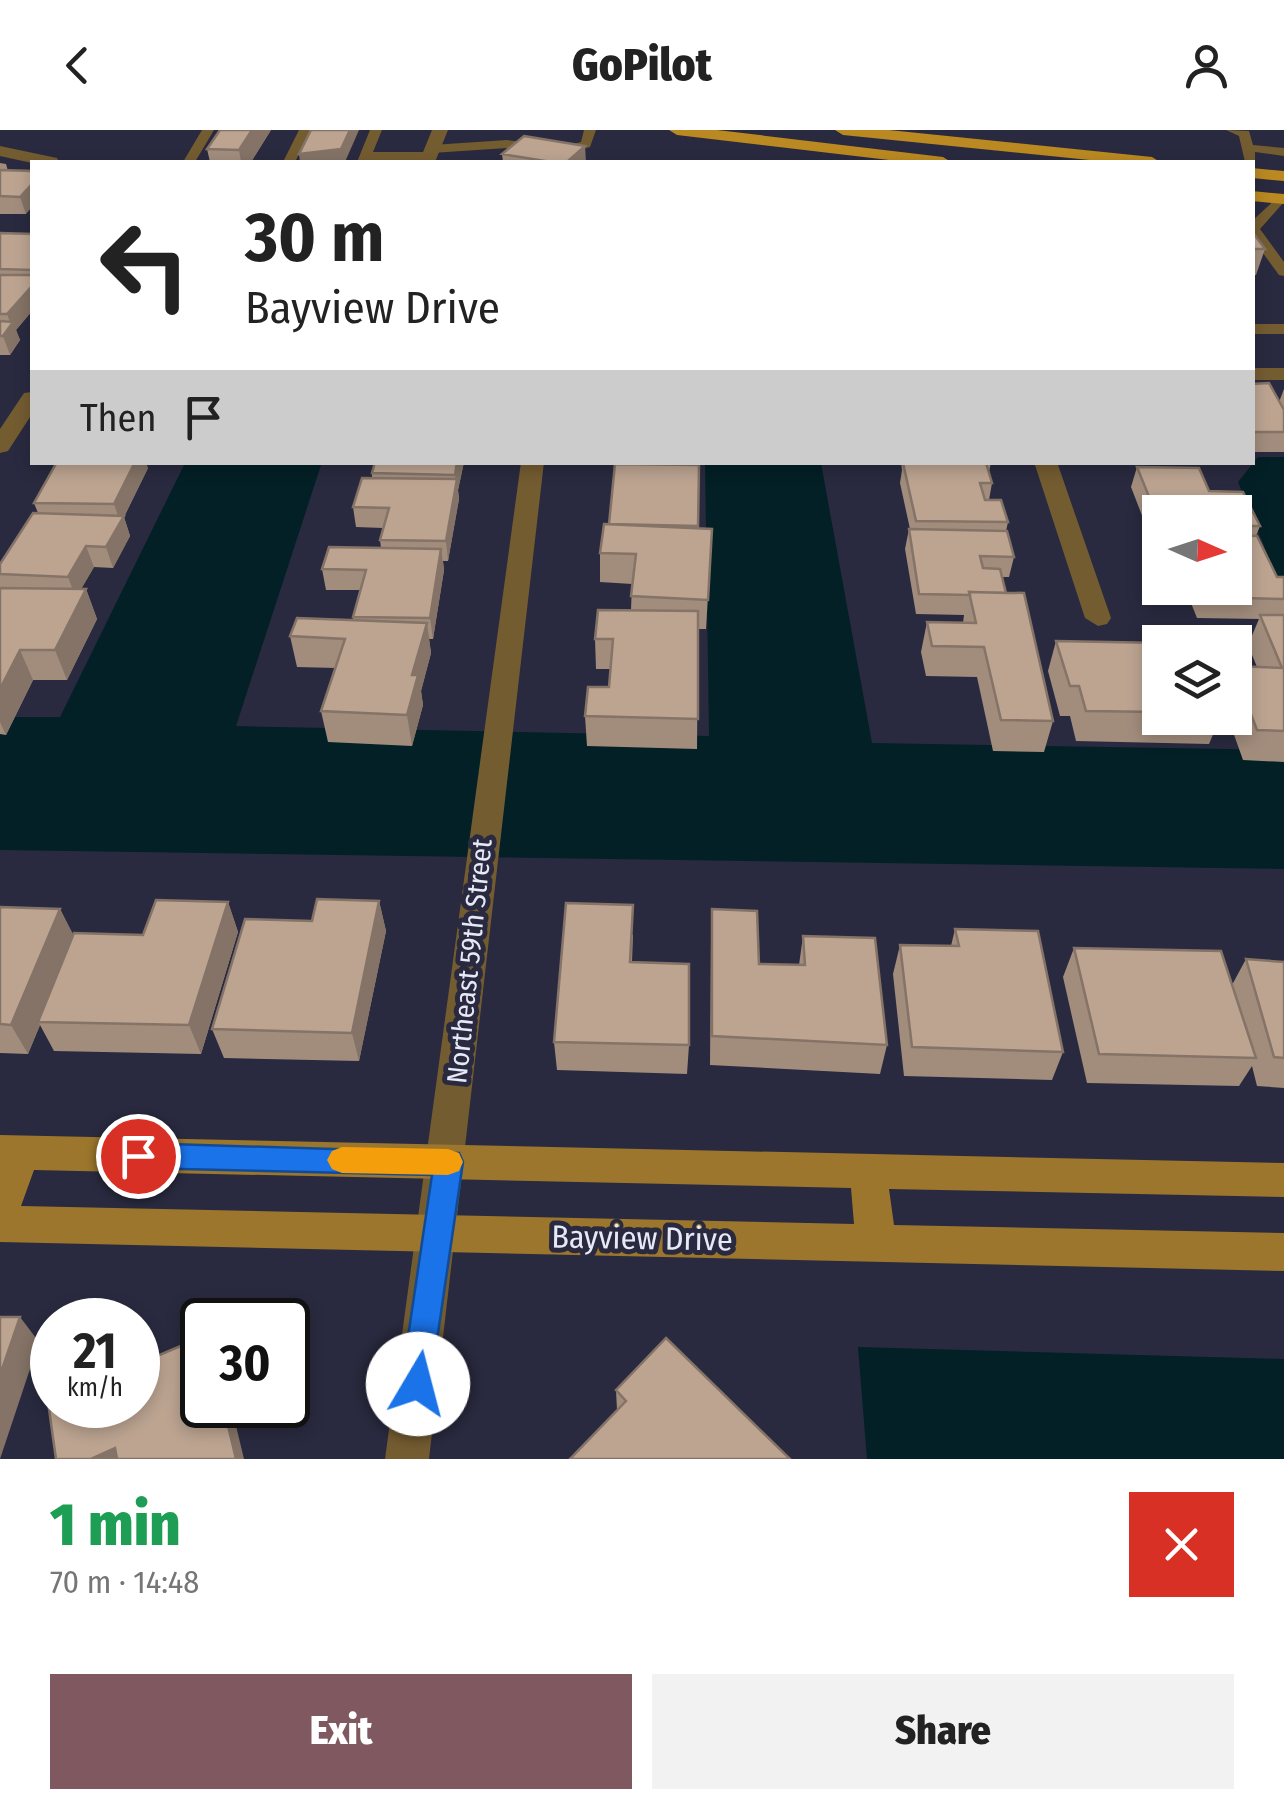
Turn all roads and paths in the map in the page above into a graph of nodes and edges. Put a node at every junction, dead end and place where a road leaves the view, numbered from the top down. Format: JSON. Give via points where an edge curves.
{"nodes":[{"id":1,"x":208,"y":130,"type":"edge"},
{"id":2,"x":305,"y":130,"type":"edge"},
{"id":3,"x":376,"y":130,"type":"edge"},
{"id":4,"x":440,"y":130,"type":"edge"},
{"id":5,"x":677,"y":130,"type":"edge"},
{"id":6,"x":843,"y":130,"type":"edge"},
{"id":7,"x":1232,"y":130,"type":"edge"},
{"id":8,"x":919,"y":134,"type":"edge"},
{"id":9,"x":964,"y":136,"type":"edge"},
{"id":10,"x":588,"y":137,"type":"edge"},
{"id":11,"x":481,"y":146,"type":"junction"},
{"id":12,"x":0,"y":151,"type":"edge"},
{"id":13,"x":1284,"y":152,"type":"edge"},
{"id":14,"x":862,"y":153,"type":"junction"},
{"id":15,"x":1250,"y":155,"type":"edge"},
{"id":16,"x":430,"y":156,"type":"edge"},
{"id":17,"x":364,"y":159,"type":"edge"},
{"id":18,"x":594,"y":159,"type":"dead end"},
{"id":19,"x":42,"y":160,"type":"edge"},
{"id":20,"x":190,"y":160,"type":"edge"},
{"id":21,"x":289,"y":160,"type":"edge"},
{"id":22,"x":475,"y":160,"type":"edge"},
{"id":23,"x":922,"y":160,"type":"edge"},
{"id":24,"x":1138,"y":160,"type":"edge"},
{"id":25,"x":1255,"y":172,"type":"edge"},
{"id":26,"x":1284,"y":176,"type":"edge"},
{"id":27,"x":1255,"y":196,"type":"edge"},
{"id":28,"x":1282,"y":199,"type":"edge"},
{"id":29,"x":1255,"y":225,"type":"edge"},
{"id":30,"x":1255,"y":232,"type":"edge"},
{"id":31,"x":1284,"y":272,"type":"edge"},
{"id":32,"x":1255,"y":329,"type":"edge"},
{"id":33,"x":1284,"y":329,"type":"edge"},
{"id":34,"x":1255,"y":374,"type":"edge"},
{"id":35,"x":1284,"y":374,"type":"edge"},
{"id":36,"x":30,"y":401,"type":"edge"},
{"id":37,"x":0,"y":446,"type":"edge"},
{"id":38,"x":533,"y":465,"type":"edge"},
{"id":39,"x":1046,"y":465,"type":"edge"},
{"id":40,"x":1098,"y":618,"type":"dead end"},
{"id":41,"x":11,"y":1153,"type":"edge"},
{"id":42,"x":448,"y":1162,"type":"junction"},
{"id":43,"x":868,"y":1170,"type":"junction"},
{"id":44,"x":1284,"y":1180,"type":"edge"},
{"id":45,"x":0,"y":1209,"type":"edge"},
{"id":46,"x":0,"y":1224,"type":"edge"},
{"id":47,"x":439,"y":1234,"type":"junction"},
{"id":48,"x":876,"y":1243,"type":"junction"},
{"id":49,"x":1284,"y":1252,"type":"edge"},
{"id":50,"x":407,"y":1459,"type":"edge"}],
"edges":[{"from":1,"to":20,"type":"lane"},
{"from":2,"to":21,"type":"lane"},
{"from":3,"to":17,"type":"lane"},
{"from":4,"to":16,"type":"street"},
{"from":5,"to":14,"type":"main road"},
{"from":6,"to":8,"type":"main road"},
{"from":7,"to":15,"type":"lane","via":[[1246,134]]},
{"from":8,"to":9,"type":"main road"},
{"from":9,"to":14,"type":"main road","via":[[940,150]]},
{"from":9,"to":24,"type":"main road"},
{"from":10,"to":11,"type":"lane","via":[[562,150]]},
{"from":10,"to":18,"type":"lane"},
{"from":11,"to":16,"type":"lane"},
{"from":11,"to":22,"type":"lane"},
{"from":12,"to":19,"type":"street"},
{"from":13,"to":15,"type":"lane"},
{"from":14,"to":23,"type":"main road"},
{"from":16,"to":17,"type":"lane"},
{"from":25,"to":26,"type":"main road"},
{"from":27,"to":28,"type":"main road"},
{"from":28,"to":29,"type":"lane"},
{"from":30,"to":31,"type":"lane"},
{"from":32,"to":33,"type":"lane"},
{"from":34,"to":35,"type":"street"},
{"from":36,"to":37,"type":"street"},
{"from":38,"to":42,"type":"street","name":"Northeast 59th Street","via":[[494,733]]},
{"from":39,"to":40,"type":"street"},
{"from":41,"to":42,"type":"street"},
{"from":41,"to":45,"type":"street"},
{"from":42,"to":43,"type":"street"},
{"from":42,"to":47,"type":"street","name":"Northeast 59th Street"},
{"from":43,"to":44,"type":"street"},
{"from":43,"to":48,"type":"street"},
{"from":46,"to":47,"type":"street","name":"Bayview Drive"},
{"from":47,"to":48,"type":"street","name":"Bayview Drive"},
{"from":47,"to":50,"type":"street","name":"Northeast 59th Street"},
{"from":48,"to":49,"type":"street","name":"Bayview Drive"}]}
